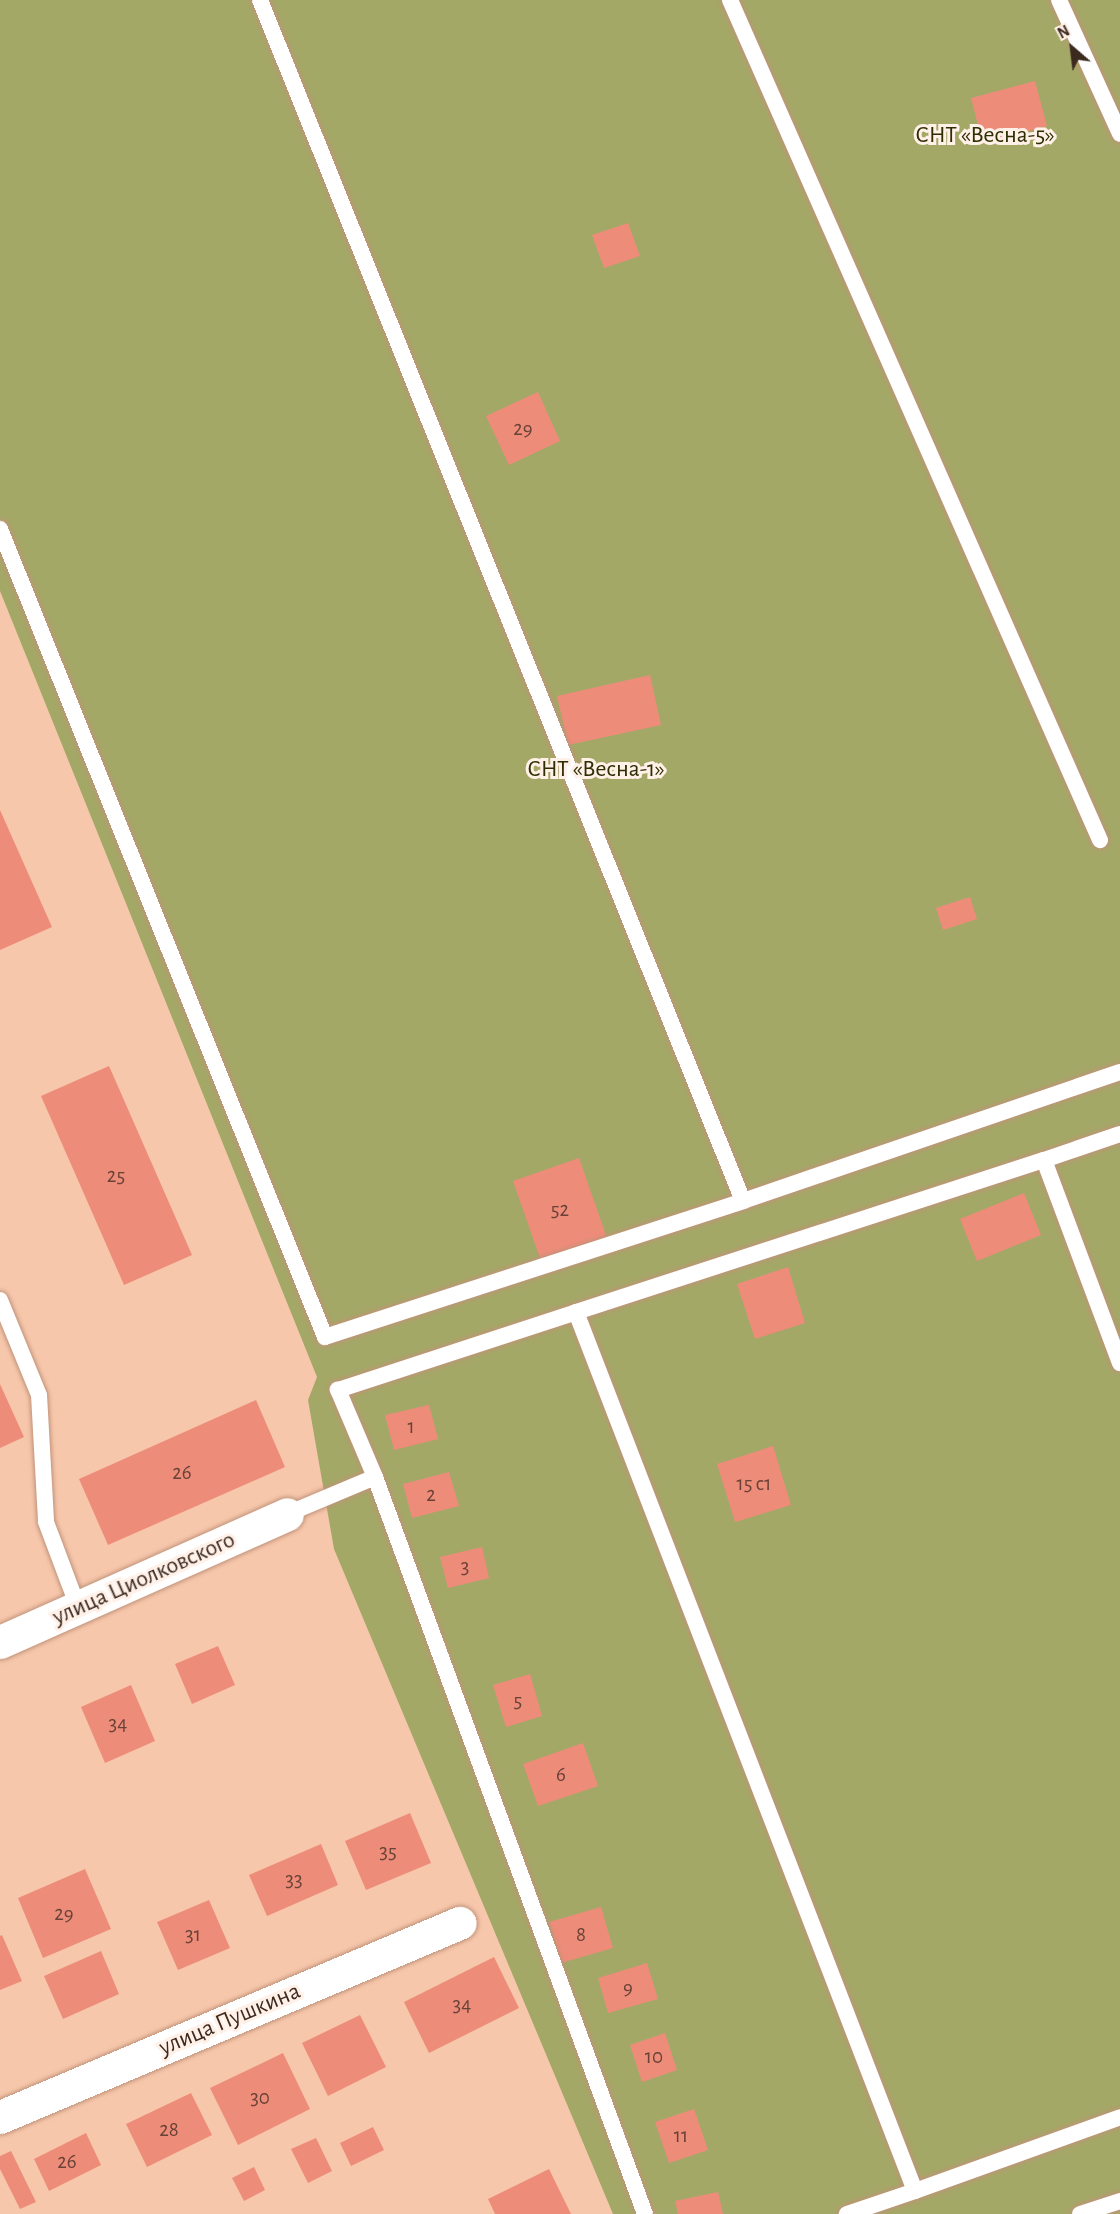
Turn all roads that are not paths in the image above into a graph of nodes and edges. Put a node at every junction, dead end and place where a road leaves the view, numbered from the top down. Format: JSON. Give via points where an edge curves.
{"nodes":[{"id":1,"x":260,"y":0,"type":"edge"},
{"id":2,"x":730,"y":0,"type":"edge"},
{"id":3,"x":1059,"y":0,"type":"edge"},
{"id":4,"x":1120,"y":134,"type":"edge"},
{"id":5,"x":0,"y":529,"type":"edge"},
{"id":6,"x":1100,"y":840,"type":"dead end"},
{"id":7,"x":1120,"y":1072,"type":"edge"},
{"id":8,"x":1120,"y":1134,"type":"edge"},
{"id":9,"x":1044,"y":1160,"type":"junction"},
{"id":10,"x":743,"y":1201,"type":"junction"},
{"id":11,"x":0,"y":1300,"type":"edge"},
{"id":12,"x":576,"y":1312,"type":"junction"},
{"id":13,"x":1120,"y":1363,"type":"edge"},
{"id":14,"x":375,"y":1476,"type":"junction"},
{"id":15,"x":287,"y":1514,"type":"joint"},
{"id":16,"x":79,"y":1610,"type":"junction"},
{"id":17,"x":0,"y":1642,"type":"edge"},
{"id":18,"x":460,"y":1923,"type":"dead end"},
{"id":19,"x":0,"y":2117,"type":"edge"},
{"id":20,"x":1120,"y":2117,"type":"edge"},
{"id":21,"x":915,"y":2191,"type":"junction"},
{"id":22,"x":1120,"y":2201,"type":"edge"},
{"id":23,"x":645,"y":2214,"type":"edge"},
{"id":24,"x":847,"y":2214,"type":"edge"},
{"id":25,"x":1080,"y":2214,"type":"edge"}],
"edges":[{"from":1,"to":10,"type":"lane"},
{"from":2,"to":6,"type":"lane"},
{"from":3,"to":4,"type":"lane"},
{"from":5,"to":10,"type":"lane","via":[[325,1337]]},
{"from":7,"to":10,"type":"lane"},
{"from":8,"to":9,"type":"lane"},
{"from":9,"to":12,"type":"lane"},
{"from":9,"to":13,"type":"lane"},
{"from":11,"to":16,"type":"lane","via":[[39,1395],[46,1521]]},
{"from":12,"to":14,"type":"lane","via":[[338,1390]]},
{"from":12,"to":21,"type":"lane"},
{"from":14,"to":15,"type":"lane"},
{"from":14,"to":23,"type":"lane"},
{"from":15,"to":16,"type":"street","name":"улица Циолковского"},
{"from":16,"to":17,"type":"street","name":"улица Циолковского"},
{"from":18,"to":19,"type":"street","name":"улица Пушкина"},
{"from":20,"to":21,"type":"lane"},
{"from":21,"to":24,"type":"lane"},
{"from":22,"to":25,"type":"lane"}]}
